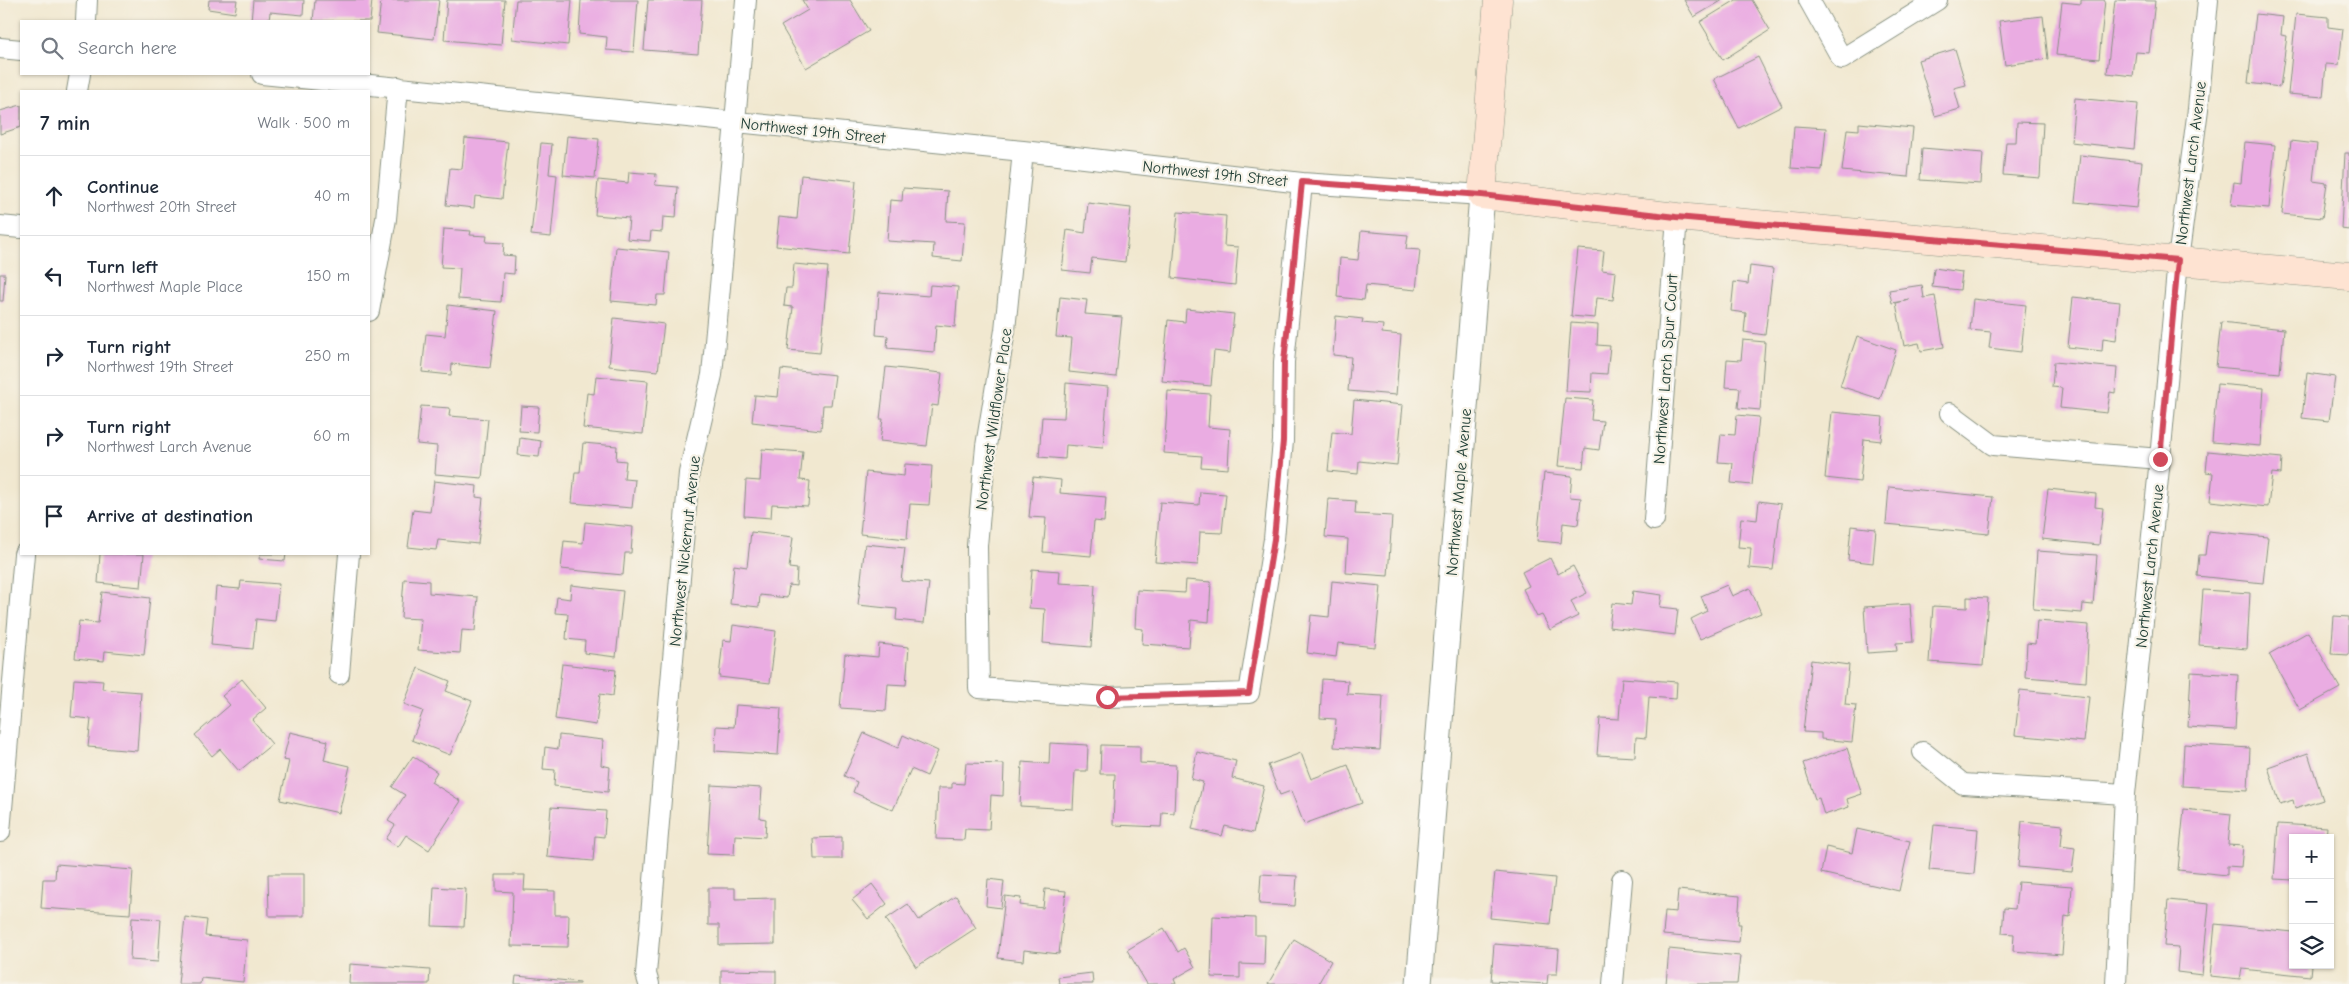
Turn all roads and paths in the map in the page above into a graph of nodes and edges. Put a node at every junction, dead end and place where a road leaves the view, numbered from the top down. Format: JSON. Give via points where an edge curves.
{"nodes":[{"id":1,"x":87,"y":0,"type":"edge"},
{"id":2,"x":746,"y":0,"type":"edge"},
{"id":3,"x":1498,"y":0,"type":"edge"},
{"id":4,"x":1809,"y":0,"type":"edge"},
{"id":5,"x":1937,"y":0,"type":"edge"},
{"id":6,"x":2208,"y":0,"type":"edge"},
{"id":7,"x":86,"y":20,"type":"edge"},
{"id":8,"x":0,"y":48,"type":"edge"},
{"id":9,"x":20,"y":50,"type":"edge"},
{"id":10,"x":80,"y":75,"type":"edge"},
{"id":11,"x":272,"y":75,"type":"edge"},
{"id":12,"x":398,"y":87,"type":"junction"},
{"id":13,"x":77,"y":90,"type":"edge"},
{"id":14,"x":736,"y":123,"type":"junction"},
{"id":15,"x":1022,"y":151,"type":"junction"},
{"id":16,"x":1302,"y":182,"type":"junction"},
{"id":17,"x":1482,"y":195,"type":"junction"},
{"id":18,"x":1676,"y":217,"type":"junction"},
{"id":19,"x":0,"y":226,"type":"edge"},
{"id":20,"x":20,"y":228,"type":"edge"},
{"id":21,"x":2178,"y":260,"type":"junction"},
{"id":22,"x":2349,"y":276,"type":"edge"},
{"id":23,"x":370,"y":305,"type":"edge"},
{"id":24,"x":1950,"y":413,"type":"dead end"},
{"id":25,"x":2160,"y":459,"type":"junction"},
{"id":26,"x":1654,"y":520,"type":"dead end"},
{"id":27,"x":24,"y":555,"type":"edge"},
{"id":28,"x":349,"y":555,"type":"edge"},
{"id":29,"x":339,"y":674,"type":"dead end"},
{"id":30,"x":1923,"y":752,"type":"dead end"},
{"id":31,"x":2126,"y":794,"type":"junction"},
{"id":32,"x":0,"y":832,"type":"edge"},
{"id":33,"x":1622,"y":880,"type":"dead end"},
{"id":34,"x":650,"y":984,"type":"edge"},
{"id":35,"x":1419,"y":984,"type":"edge"},
{"id":36,"x":1613,"y":984,"type":"edge"},
{"id":37,"x":2116,"y":984,"type":"edge"}],
"edges":[{"from":1,"to":7,"type":"street"},
{"from":2,"to":14,"type":"street","name":"Northwest Nickernut Avenue"},
{"from":3,"to":17,"type":"main road","name":"Northwest Maple Avenue"},
{"from":4,"to":5,"type":"street","via":[[1842,59]]},
{"from":6,"to":21,"type":"street","name":"Northwest Larch Avenue","via":[[2198,110]]},
{"from":8,"to":9,"type":"street"},
{"from":10,"to":13,"type":"street"},
{"from":11,"to":12,"type":"street","name":"Northwest 19th Street"},
{"from":12,"to":14,"type":"street","name":"Northwest 19th Street"},
{"from":12,"to":23,"type":"street","via":[[386,220]]},
{"from":14,"to":15,"type":"street","name":"Northwest 19th Street"},
{"from":14,"to":34,"type":"street","name":"Northwest Nickernut Avenue","via":[[712,375],[689,473],[646,964]]},
{"from":15,"to":16,"type":"street","name":"Northwest 19th Street"},
{"from":15,"to":16,"type":"street","name":"Northwest Wildflower Place","via":[[1005,330],[986,446],[977,546],[980,688],[1107,697],[1249,693],[1274,539],[1283,441],[1284,362]]},
{"from":16,"to":17,"type":"street","name":"Northwest 19th Street"},
{"from":17,"to":18,"type":"main road","name":"Northwest 19th Street"},
{"from":17,"to":35,"type":"street","name":"Northwest Maple Avenue"},
{"from":18,"to":21,"type":"main road","name":"Northwest 19th Street"},
{"from":18,"to":26,"type":"street","name":"Northwest Larch Spur Court"},
{"from":19,"to":20,"type":"street"},
{"from":21,"to":22,"type":"main road","name":"Northwest 19th Street"},
{"from":21,"to":25,"type":"street","name":"Northwest Larch Avenue"},
{"from":24,"to":25,"type":"street","via":[[1993,445]]},
{"from":25,"to":31,"type":"street","name":"Northwest Larch Avenue"},
{"from":27,"to":32,"type":"street"},
{"from":28,"to":29,"type":"street"},
{"from":30,"to":31,"type":"street","via":[[1963,784]]},
{"from":31,"to":37,"type":"street","name":"Northwest Larch Avenue"},
{"from":33,"to":36,"type":"street"}]}
